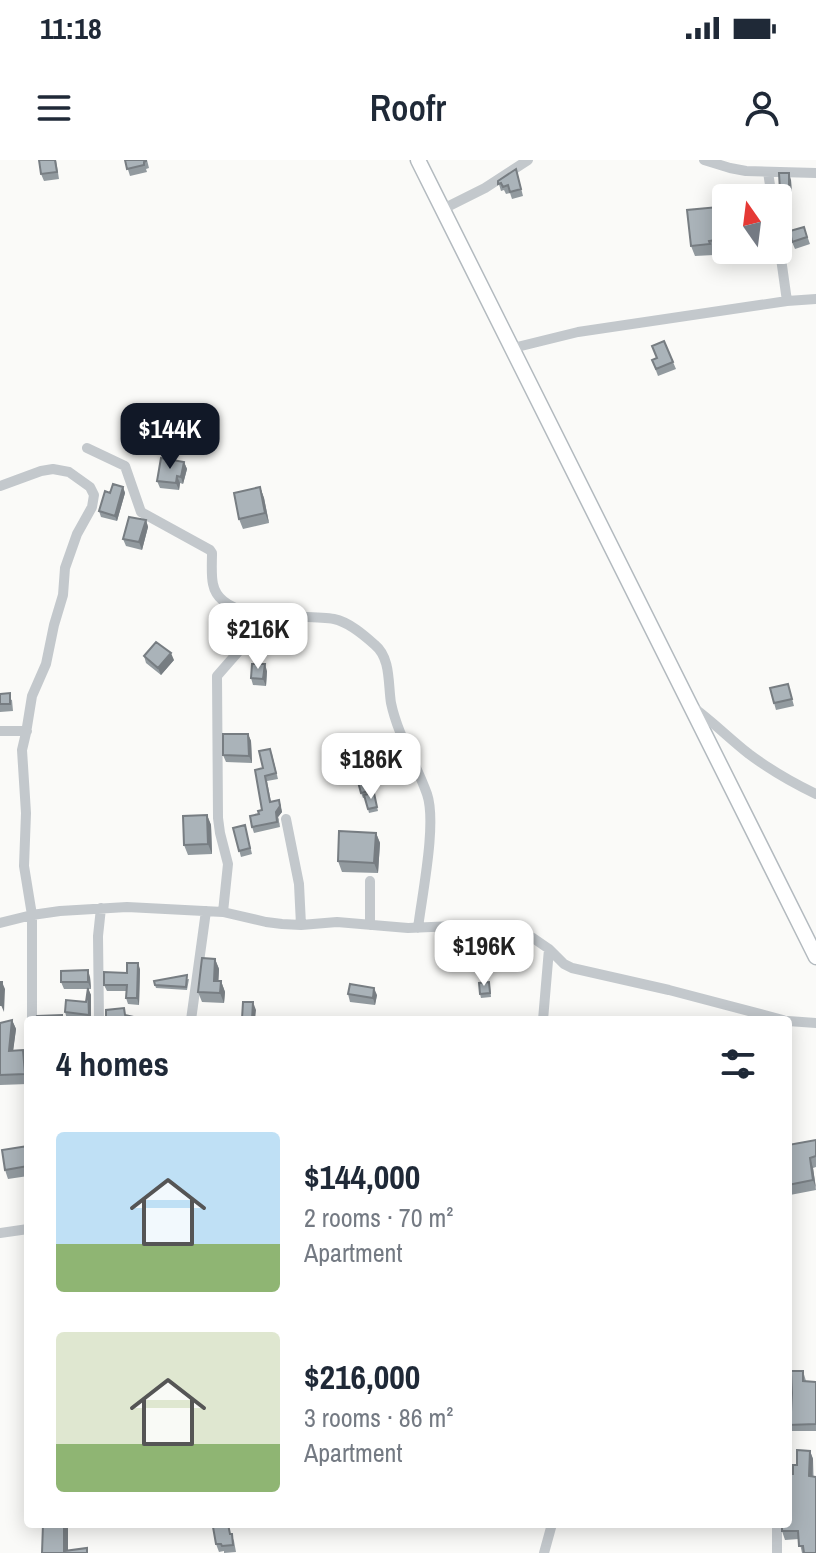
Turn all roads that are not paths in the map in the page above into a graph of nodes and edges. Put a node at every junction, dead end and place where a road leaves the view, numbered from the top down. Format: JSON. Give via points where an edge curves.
{"nodes":[{"id":1,"x":418,"y":160,"type":"edge"},
{"id":2,"x":528,"y":160,"type":"edge"},
{"id":3,"x":704,"y":160,"type":"edge"},
{"id":4,"x":768,"y":172,"type":"junction"},
{"id":5,"x":816,"y":173,"type":"edge"},
{"id":6,"x":770,"y":184,"type":"edge"},
{"id":7,"x":443,"y":209,"type":"junction"},
{"id":8,"x":782,"y":264,"type":"edge"},
{"id":9,"x":816,"y":299,"type":"edge"},
{"id":10,"x":787,"y":301,"type":"junction"},
{"id":11,"x":513,"y":348,"type":"junction"},
{"id":12,"x":87,"y":448,"type":"dead end"},
{"id":13,"x":0,"y":486,"type":"edge"},
{"id":14,"x":256,"y":613,"type":"junction"},
{"id":15,"x":689,"y":704,"type":"junction"},
{"id":16,"x":0,"y":731,"type":"edge"},
{"id":17,"x":27,"y":731,"type":"junction"},
{"id":18,"x":816,"y":794,"type":"edge"},
{"id":19,"x":286,"y":819,"type":"dead end"},
{"id":20,"x":370,"y":881,"type":"dead end"},
{"id":21,"x":101,"y":908,"type":"junction"},
{"id":22,"x":206,"y":911,"type":"junction"},
{"id":23,"x":223,"y":912,"type":"junction"},
{"id":24,"x":32,"y":915,"type":"junction"},
{"id":25,"x":0,"y":923,"type":"edge"},
{"id":26,"x":301,"y":925,"type":"junction"},
{"id":27,"x":370,"y":925,"type":"junction"},
{"id":28,"x":418,"y":928,"type":"junction"},
{"id":29,"x":549,"y":949,"type":"junction"},
{"id":30,"x":816,"y":957,"type":"edge"},
{"id":31,"x":32,"y":1016,"type":"edge"},
{"id":32,"x":99,"y":1016,"type":"edge"},
{"id":33,"x":192,"y":1016,"type":"edge"},
{"id":34,"x":543,"y":1016,"type":"edge"},
{"id":35,"x":765,"y":1016,"type":"edge"},
{"id":36,"x":792,"y":1021,"type":"edge"},
{"id":37,"x":816,"y":1023,"type":"edge"},
{"id":38,"x":24,"y":1230,"type":"edge"},
{"id":39,"x":0,"y":1233,"type":"edge"},
{"id":40,"x":551,"y":1528,"type":"edge"},
{"id":41,"x":777,"y":1528,"type":"edge"},
{"id":42,"x":544,"y":1553,"type":"edge"},
{"id":43,"x":777,"y":1553,"type":"edge"}],
"edges":[{"from":1,"to":7,"type":"street"},
{"from":2,"to":7,"type":"street"},
{"from":3,"to":4,"type":"street"},
{"from":4,"to":5,"type":"street"},
{"from":4,"to":6,"type":"street"},
{"from":7,"to":11,"type":"street"},
{"from":8,"to":10,"type":"street"},
{"from":9,"to":10,"type":"street"},
{"from":10,"to":11,"type":"street","via":[[578,332]]},
{"from":11,"to":15,"type":"street"},
{"from":12,"to":14,"type":"street","via":[[125,466],[141,512],[210,550],[213,584],[223,602]]},
{"from":13,"to":17,"type":"street","via":[[53,469],[69,472],[94,493],[65,568],[63,595],[32,696]]},
{"from":14,"to":23,"type":"street","via":[[241,625],[238,652],[217,676],[218,818],[228,864]]},
{"from":14,"to":28,"type":"street","via":[[335,619],[381,651],[396,720],[430,805]]},
{"from":15,"to":18,"type":"street","via":[[748,753]]},
{"from":15,"to":30,"type":"street"},
{"from":16,"to":17,"type":"street"},
{"from":17,"to":24,"type":"street","via":[[22,750],[24,866]]},
{"from":19,"to":26,"type":"street"},
{"from":20,"to":27,"type":"street"},
{"from":21,"to":22,"type":"street"},
{"from":21,"to":24,"type":"street"},
{"from":21,"to":32,"type":"street"},
{"from":22,"to":23,"type":"street"},
{"from":22,"to":33,"type":"street"},
{"from":23,"to":26,"type":"street"},
{"from":24,"to":25,"type":"street"},
{"from":24,"to":31,"type":"street"},
{"from":26,"to":27,"type":"street"},
{"from":27,"to":28,"type":"street"},
{"from":28,"to":29,"type":"street","via":[[478,925],[510,930]]},
{"from":29,"to":34,"type":"street"},
{"from":29,"to":35,"type":"street","via":[[572,968]]},
{"from":36,"to":37,"type":"street"},
{"from":38,"to":39,"type":"street"},
{"from":40,"to":42,"type":"street"},
{"from":41,"to":43,"type":"street"}]}
